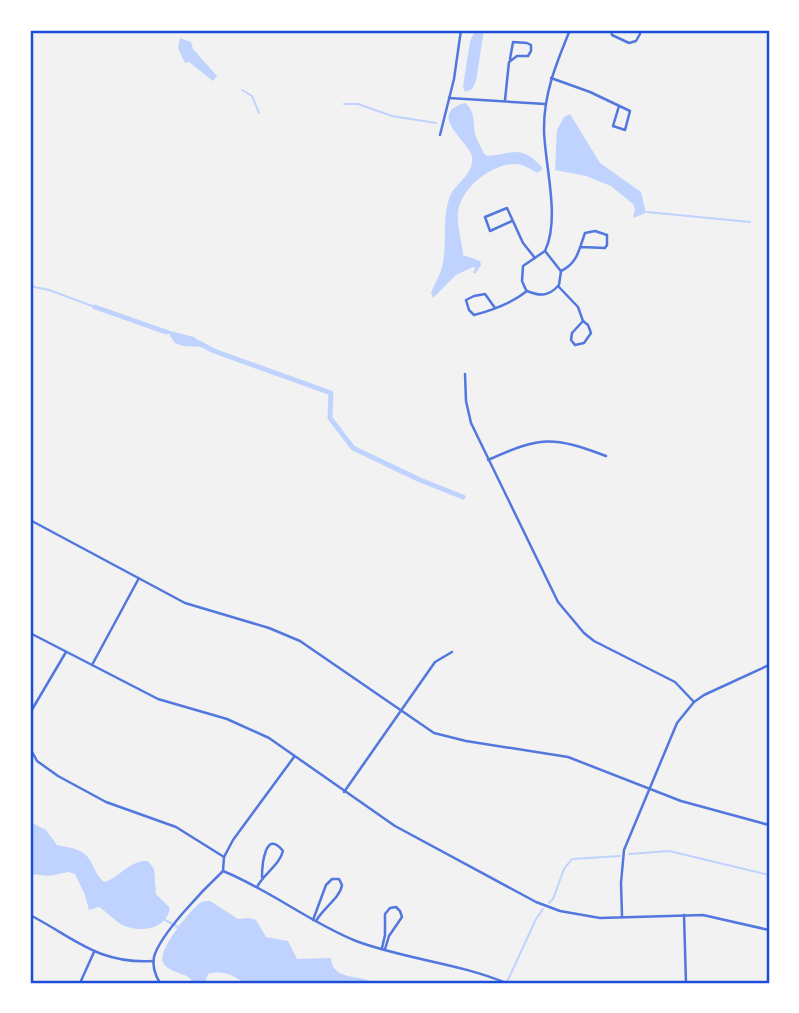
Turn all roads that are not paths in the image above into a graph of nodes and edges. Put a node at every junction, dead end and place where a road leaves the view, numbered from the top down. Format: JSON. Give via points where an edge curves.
{"nodes":[{"id":1,"x":461,"y":30,"type":"edge"},
{"id":2,"x":570,"y":30,"type":"edge"},
{"id":3,"x":611,"y":30,"type":"edge"},
{"id":4,"x":639,"y":30,"type":"edge"},
{"id":5,"x":510,"y":59,"type":"junction"},
{"id":6,"x":551,"y":78,"type":"junction"},
{"id":7,"x":449,"y":98,"type":"junction"},
{"id":8,"x":505,"y":100,"type":"junction"},
{"id":9,"x":545,"y":104,"type":"junction"},
{"id":10,"x":619,"y":106,"type":"junction"},
{"id":11,"x":440,"y":135,"type":"dead end"},
{"id":12,"x":512,"y":221,"type":"junction"},
{"id":13,"x":581,"y":247,"type":"junction"},
{"id":14,"x":545,"y":251,"type":"junction"},
{"id":15,"x":535,"y":258,"type":"junction"},
{"id":16,"x":561,"y":271,"type":"junction"},
{"id":17,"x":558,"y":286,"type":"junction"},
{"id":18,"x":527,"y":291,"type":"junction"},
{"id":19,"x":495,"y":308,"type":"junction"},
{"id":20,"x":583,"y":321,"type":"junction"},
{"id":21,"x":465,"y":374,"type":"dead end"},
{"id":22,"x":606,"y":456,"type":"dead end"},
{"id":23,"x":488,"y":460,"type":"junction"},
{"id":24,"x":30,"y":520,"type":"edge"},
{"id":25,"x":139,"y":578,"type":"junction"},
{"id":26,"x":30,"y":633,"type":"edge"},
{"id":27,"x":66,"y":652,"type":"junction"},
{"id":28,"x":452,"y":652,"type":"dead end"},
{"id":29,"x":92,"y":665,"type":"junction"},
{"id":30,"x":769,"y":666,"type":"edge"},
{"id":31,"x":694,"y":702,"type":"junction"},
{"id":32,"x":401,"y":711,"type":"junction"},
{"id":33,"x":30,"y":713,"type":"edge"},
{"id":34,"x":30,"y":748,"type":"edge"},
{"id":35,"x":294,"y":757,"type":"junction"},
{"id":36,"x":648,"y":789,"type":"junction"},
{"id":37,"x":344,"y":792,"type":"junction"},
{"id":38,"x":769,"y":825,"type":"edge"},
{"id":39,"x":224,"y":858,"type":"junction"},
{"id":40,"x":223,"y":871,"type":"junction"},
{"id":41,"x":262,"y":877,"type":"junction"},
{"id":42,"x":257,"y":887,"type":"junction"},
{"id":43,"x":30,"y":915,"type":"edge"},
{"id":44,"x":684,"y":915,"type":"junction"},
{"id":45,"x":622,"y":917,"type":"junction"},
{"id":46,"x":315,"y":920,"type":"junction"},
{"id":47,"x":769,"y":930,"type":"edge"},
{"id":48,"x":384,"y":948,"type":"junction"},
{"id":49,"x":94,"y":952,"type":"junction"},
{"id":50,"x":153,"y":961,"type":"junction"},
{"id":51,"x":80,"y":983,"type":"edge"},
{"id":52,"x":160,"y":983,"type":"edge"},
{"id":53,"x":506,"y":983,"type":"edge"},
{"id":54,"x":686,"y":983,"type":"edge"}],
"edges":[{"from":1,"to":7,"type":"street"},
{"from":2,"to":6,"type":"street"},
{"from":3,"to":4,"type":"street","via":[[612,35],[633,43]]},
{"from":5,"to":5,"type":"street","via":[[528,56],[531,45],[513,42]]},
{"from":5,"to":8,"type":"street"},
{"from":6,"to":9,"type":"street"},
{"from":6,"to":10,"type":"street"},
{"from":7,"to":8,"type":"street"},
{"from":7,"to":11,"type":"street"},
{"from":8,"to":9,"type":"street"},
{"from":9,"to":14,"type":"street","via":[[551,215]]},
{"from":10,"to":10,"type":"street","via":[[630,111],[625,130],[613,126]]},
{"from":12,"to":12,"type":"street","via":[[490,231],[485,217],[507,208]]},
{"from":12,"to":15,"type":"street"},
{"from":13,"to":13,"type":"street","via":[[589,231],[607,235],[604,248]]},
{"from":13,"to":16,"type":"street","via":[[570,266]]},
{"from":14,"to":15,"type":"street"},
{"from":14,"to":16,"type":"street"},
{"from":15,"to":18,"type":"street","via":[[523,266]]},
{"from":16,"to":17,"type":"street"},
{"from":17,"to":18,"type":"street","via":[[547,295]]},
{"from":17,"to":20,"type":"street","via":[[578,307]]},
{"from":18,"to":19,"type":"street"},
{"from":19,"to":19,"type":"street","via":[[485,294],[466,300],[474,314]]},
{"from":20,"to":20,"type":"street","via":[[590,333],[584,343],[575,345],[570,340],[572,333]]},
{"from":21,"to":23,"type":"street","via":[[468,411]]},
{"from":22,"to":23,"type":"street","via":[[546,440]]},
{"from":23,"to":31,"type":"street","via":[[566,612],[594,641],[675,682]]},
{"from":24,"to":25,"type":"street"},
{"from":25,"to":29,"type":"street"},
{"from":25,"to":32,"type":"street","via":[[185,603],[300,641]]},
{"from":26,"to":27,"type":"street"},
{"from":27,"to":29,"type":"street"},
{"from":27,"to":33,"type":"street"},
{"from":28,"to":32,"type":"street","via":[[436,662]]},
{"from":29,"to":35,"type":"street","via":[[158,699],[269,738]]},
{"from":30,"to":31,"type":"street"},
{"from":31,"to":36,"type":"street","via":[[677,723]]},
{"from":32,"to":36,"type":"street","via":[[440,735],[568,757]]},
{"from":32,"to":37,"type":"street"},
{"from":34,"to":39,"type":"street","via":[[47,769],[125,810],[176,827]]},
{"from":35,"to":37,"type":"street"},
{"from":35,"to":39,"type":"street"},
{"from":36,"to":38,"type":"street"},
{"from":36,"to":45,"type":"street","via":[[624,850]]},
{"from":37,"to":45,"type":"street","via":[[395,826],[536,902],[584,917]]},
{"from":39,"to":40,"type":"street"},
{"from":40,"to":42,"type":"street"},
{"from":40,"to":50,"type":"street","via":[[167,934]]},
{"from":41,"to":41,"type":"street","via":[[280,860],[281,847],[267,847]]},
{"from":41,"to":42,"type":"street"},
{"from":42,"to":46,"type":"street"},
{"from":43,"to":49,"type":"street"},
{"from":44,"to":45,"type":"street"},
{"from":44,"to":47,"type":"street","via":[[719,917]]},
{"from":44,"to":54,"type":"street"},
{"from":46,"to":46,"type":"street","via":[[326,885],[339,879],[341,891]]},
{"from":46,"to":48,"type":"street","via":[[357,941]]},
{"from":48,"to":48,"type":"street","via":[[402,917],[396,907],[385,914]]},
{"from":48,"to":53,"type":"street"},
{"from":49,"to":50,"type":"street","via":[[132,962]]},
{"from":49,"to":51,"type":"street"},
{"from":50,"to":52,"type":"street"}]}
